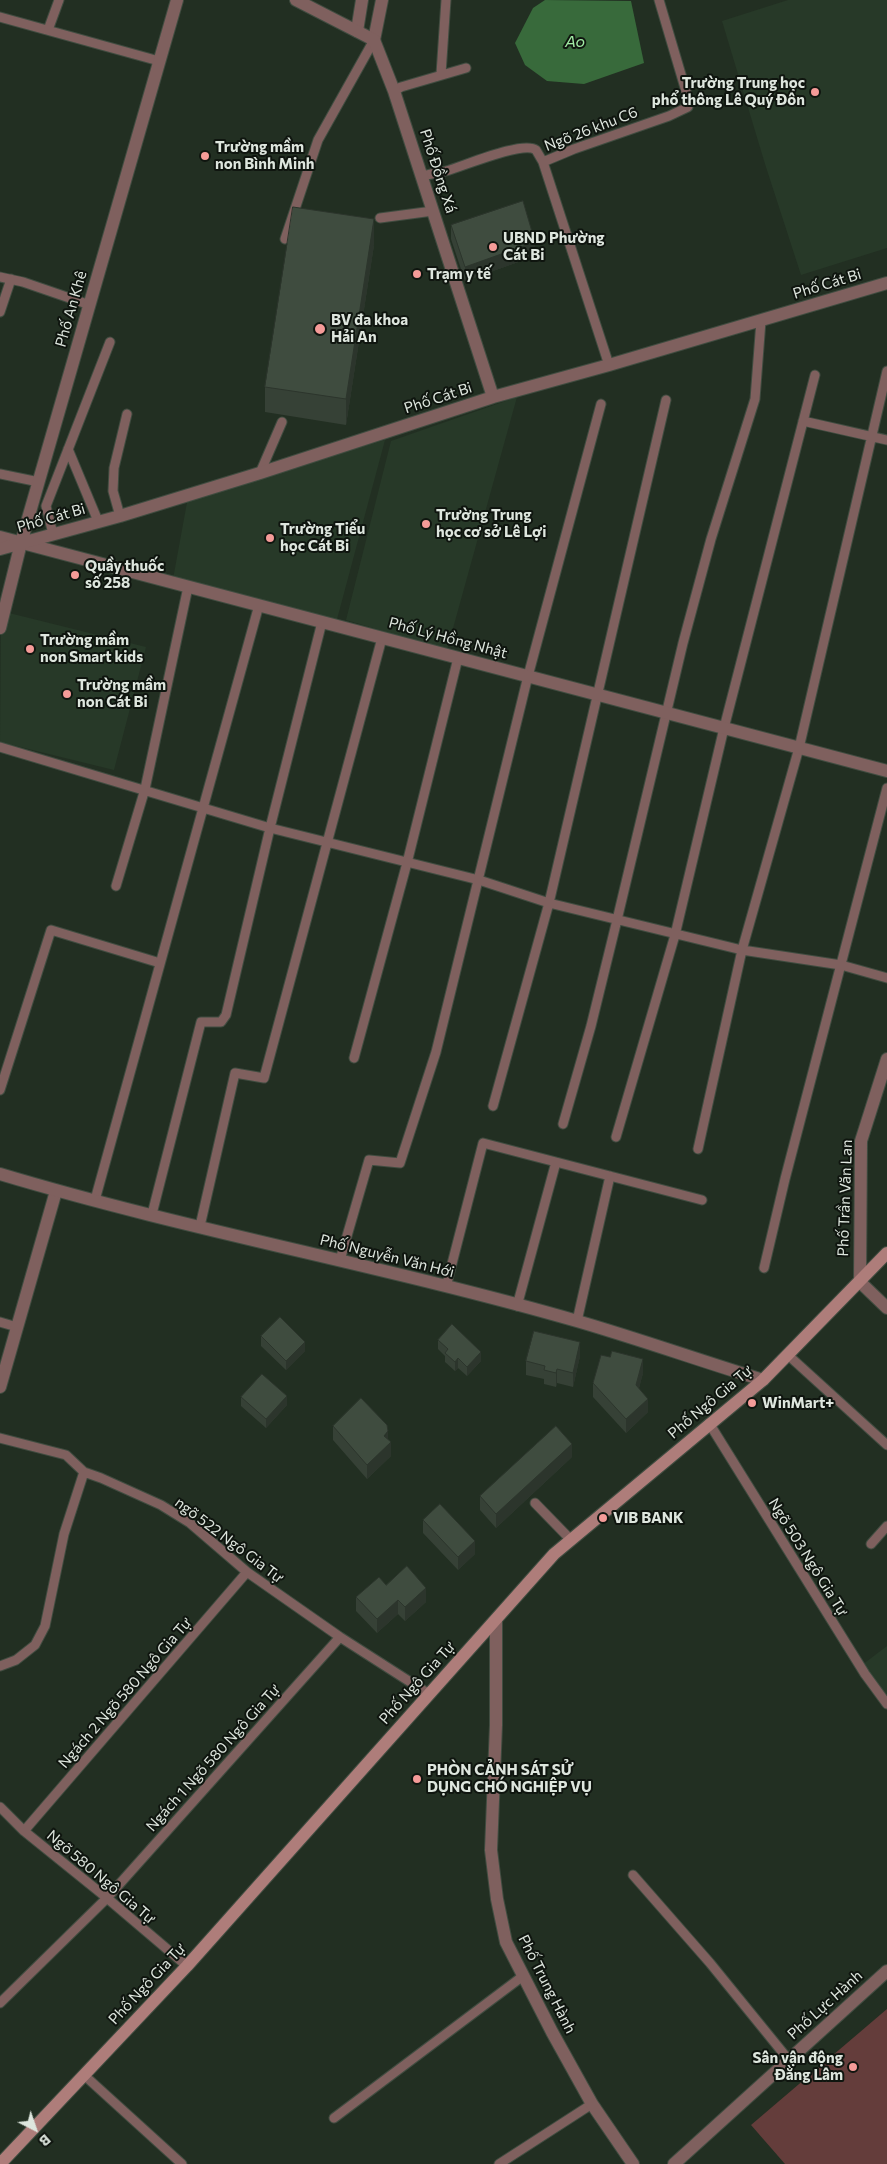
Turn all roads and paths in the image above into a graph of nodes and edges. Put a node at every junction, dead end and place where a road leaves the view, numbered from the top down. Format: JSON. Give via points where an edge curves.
{"nodes":[{"id":1,"x":59,"y":0,"type":"edge"},
{"id":2,"x":177,"y":0,"type":"edge"},
{"id":3,"x":296,"y":0,"type":"edge"},
{"id":4,"x":362,"y":0,"type":"edge"},
{"id":5,"x":382,"y":0,"type":"edge"},
{"id":6,"x":446,"y":0,"type":"edge"},
{"id":7,"x":658,"y":0,"type":"edge"},
{"id":8,"x":0,"y":17,"type":"edge"},
{"id":9,"x":48,"y":30,"type":"junction"},
{"id":10,"x":357,"y":31,"type":"junction"},
{"id":11,"x":374,"y":40,"type":"junction"},
{"id":12,"x":160,"y":60,"type":"junction"},
{"id":13,"x":466,"y":68,"type":"dead end"},
{"id":14,"x":441,"y":74,"type":"junction"},
{"id":15,"x":394,"y":91,"type":"junction"},
{"id":16,"x":543,"y":162,"type":"junction"},
{"id":17,"x":422,"y":176,"type":"junction"},
{"id":18,"x":433,"y":211,"type":"junction"},
{"id":19,"x":380,"y":218,"type":"dead end"},
{"id":20,"x":284,"y":239,"type":"dead end"},
{"id":21,"x":0,"y":277,"type":"edge"},
{"id":22,"x":11,"y":279,"type":"junction"},
{"id":23,"x":887,"y":283,"type":"edge"},
{"id":24,"x":90,"y":305,"type":"junction"},
{"id":25,"x":0,"y":312,"type":"edge"},
{"id":26,"x":761,"y":321,"type":"junction"},
{"id":27,"x":110,"y":342,"type":"dead end"},
{"id":28,"x":609,"y":365,"type":"junction"},
{"id":29,"x":887,"y":371,"type":"edge"},
{"id":30,"x":815,"y":375,"type":"dead end"},
{"id":31,"x":493,"y":398,"type":"junction"},
{"id":32,"x":666,"y":400,"type":"dead end"},
{"id":33,"x":601,"y":404,"type":"dead end"},
{"id":34,"x":127,"y":414,"type":"dead end"},
{"id":35,"x":803,"y":421,"type":"junction"},
{"id":36,"x":282,"y":422,"type":"dead end"},
{"id":37,"x":872,"y":437,"type":"junction"},
{"id":38,"x":887,"y":440,"type":"edge"},
{"id":39,"x":68,"y":449,"type":"junction"},
{"id":40,"x":260,"y":473,"type":"junction"},
{"id":41,"x":0,"y":474,"type":"edge"},
{"id":42,"x":39,"y":482,"type":"junction"},
{"id":43,"x":120,"y":516,"type":"junction"},
{"id":44,"x":98,"y":521,"type":"junction"},
{"id":45,"x":53,"y":534,"type":"junction"},
{"id":46,"x":0,"y":537,"type":"edge"},
{"id":47,"x":21,"y":543,"type":"junction"},
{"id":48,"x":0,"y":549,"type":"edge"},
{"id":49,"x":188,"y":587,"type":"junction"},
{"id":50,"x":259,"y":605,"type":"junction"},
{"id":51,"x":322,"y":622,"type":"junction"},
{"id":52,"x":0,"y":628,"type":"edge"},
{"id":53,"x":382,"y":638,"type":"junction"},
{"id":54,"x":458,"y":658,"type":"junction"},
{"id":55,"x":528,"y":676,"type":"junction"},
{"id":56,"x":598,"y":695,"type":"junction"},
{"id":57,"x":665,"y":712,"type":"junction"},
{"id":58,"x":724,"y":728,"type":"junction"},
{"id":59,"x":0,"y":747,"type":"edge"},
{"id":60,"x":799,"y":748,"type":"junction"},
{"id":61,"x":887,"y":771,"type":"edge"},
{"id":62,"x":887,"y":788,"type":"edge"},
{"id":63,"x":145,"y":789,"type":"junction"},
{"id":64,"x":202,"y":807,"type":"junction"},
{"id":65,"x":270,"y":828,"type":"junction"},
{"id":66,"x":326,"y":840,"type":"junction"},
{"id":67,"x":407,"y":862,"type":"junction"},
{"id":68,"x":479,"y":880,"type":"junction"},
{"id":69,"x":116,"y":886,"type":"dead end"},
{"id":70,"x":550,"y":903,"type":"junction"},
{"id":71,"x":617,"y":920,"type":"junction"},
{"id":72,"x":675,"y":935,"type":"junction"},
{"id":73,"x":742,"y":950,"type":"junction"},
{"id":74,"x":160,"y":963,"type":"junction"},
{"id":75,"x":841,"y":965,"type":"junction"},
{"id":76,"x":887,"y":978,"type":"edge"},
{"id":77,"x":354,"y":1058,"type":"dead end"},
{"id":78,"x":887,"y":1059,"type":"edge"},
{"id":79,"x":0,"y":1090,"type":"edge"},
{"id":80,"x":493,"y":1106,"type":"dead end"},
{"id":81,"x":563,"y":1124,"type":"dead end"},
{"id":82,"x":616,"y":1138,"type":"dead end"},
{"id":83,"x":698,"y":1148,"type":"dead end"},
{"id":84,"x":556,"y":1162,"type":"junction"},
{"id":85,"x":0,"y":1174,"type":"edge"},
{"id":86,"x":610,"y":1176,"type":"junction"},
{"id":87,"x":56,"y":1191,"type":"junction"},
{"id":88,"x":95,"y":1200,"type":"junction"},
{"id":89,"x":702,"y":1200,"type":"dead end"},
{"id":90,"x":152,"y":1214,"type":"junction"},
{"id":91,"x":200,"y":1226,"type":"junction"},
{"id":92,"x":887,"y":1253,"type":"edge"},
{"id":93,"x":340,"y":1260,"type":"junction"},
{"id":94,"x":764,"y":1268,"type":"dead end"},
{"id":95,"x":860,"y":1282,"type":"junction"},
{"id":96,"x":446,"y":1287,"type":"junction"},
{"id":97,"x":517,"y":1306,"type":"junction"},
{"id":98,"x":887,"y":1308,"type":"edge"},
{"id":99,"x":577,"y":1321,"type":"junction"},
{"id":100,"x":0,"y":1322,"type":"edge"},
{"id":101,"x":17,"y":1327,"type":"junction"},
{"id":102,"x":788,"y":1355,"type":"junction"},
{"id":103,"x":762,"y":1380,"type":"junction"},
{"id":104,"x":0,"y":1387,"type":"edge"},
{"id":105,"x":709,"y":1423,"type":"junction"},
{"id":106,"x":0,"y":1438,"type":"edge"},
{"id":107,"x":887,"y":1445,"type":"edge"},
{"id":108,"x":84,"y":1472,"type":"junction"},
{"id":109,"x":535,"y":1503,"type":"dead end"},
{"id":110,"x":887,"y":1526,"type":"edge"},
{"id":111,"x":571,"y":1540,"type":"junction"},
{"id":112,"x":871,"y":1544,"type":"dead end"},
{"id":113,"x":247,"y":1572,"type":"junction"},
{"id":114,"x":496,"y":1620,"type":"junction"},
{"id":115,"x":340,"y":1637,"type":"junction"},
{"id":116,"x":0,"y":1666,"type":"edge"},
{"id":117,"x":429,"y":1694,"type":"junction"},
{"id":118,"x":887,"y":1704,"type":"edge"},
{"id":119,"x":0,"y":1807,"type":"edge"},
{"id":120,"x":24,"y":1831,"type":"junction"},
{"id":121,"x":633,"y":1875,"type":"dead end"},
{"id":122,"x":107,"y":1898,"type":"junction"},
{"id":123,"x":186,"y":1966,"type":"junction"},
{"id":124,"x":887,"y":1971,"type":"edge"},
{"id":125,"x":523,"y":1976,"type":"junction"},
{"id":126,"x":0,"y":2003,"type":"edge"},
{"id":127,"x":788,"y":2059,"type":"junction"},
{"id":128,"x":84,"y":2075,"type":"junction"},
{"id":129,"x":592,"y":2104,"type":"junction"},
{"id":130,"x":334,"y":2118,"type":"dead end"},
{"id":131,"x":0,"y":2164,"type":"edge"},
{"id":132,"x":182,"y":2164,"type":"edge"},
{"id":133,"x":499,"y":2164,"type":"edge"},
{"id":134,"x":633,"y":2164,"type":"edge"},
{"id":135,"x":674,"y":2164,"type":"edge"}],
"edges":[{"from":1,"to":9,"type":"lane"},
{"from":2,"to":12,"type":"street","name":"Phố An Khê"},
{"from":3,"to":10,"type":"street"},
{"from":4,"to":10,"type":"street"},
{"from":5,"to":11,"type":"street"},
{"from":6,"to":14,"type":"lane"},
{"from":7,"to":16,"type":"lane","name":"Ngõ 26 khu C6","via":[[688,106]]},
{"from":8,"to":9,"type":"lane"},
{"from":9,"to":12,"type":"lane"},
{"from":10,"to":11,"type":"street"},
{"from":11,"to":15,"type":"street","name":"Phố Đồng Xá"},
{"from":11,"to":20,"type":"lane","via":[[318,140]]},
{"from":12,"to":24,"type":"street","name":"Phố An Khê"},
{"from":13,"to":14,"type":"lane"},
{"from":14,"to":15,"type":"lane"},
{"from":15,"to":17,"type":"street","name":"Phố Đồng Xá"},
{"from":16,"to":17,"type":"lane","via":[[536,150],[528,147]]},
{"from":16,"to":28,"type":"lane","name":"Ngõ 26 khu C6"},
{"from":17,"to":18,"type":"street","name":"Phố Đồng Xá"},
{"from":18,"to":19,"type":"lane"},
{"from":18,"to":31,"type":"street","name":"Phố Đồng Xá"},
{"from":21,"to":22,"type":"lane"},
{"from":22,"to":24,"type":"lane"},
{"from":22,"to":25,"type":"lane"},
{"from":23,"to":26,"type":"street","name":"Phố Cát Bi"},
{"from":24,"to":42,"type":"street","name":"Phố An Khê"},
{"from":26,"to":28,"type":"street","name":"Phố Cát Bi"},
{"from":26,"to":57,"type":"lane","via":[[754,399],[711,539]]},
{"from":27,"to":39,"type":"lane"},
{"from":28,"to":31,"type":"street","name":"Phố Cát Bi"},
{"from":29,"to":37,"type":"lane"},
{"from":30,"to":35,"type":"lane"},
{"from":31,"to":40,"type":"street","name":"Phố Cát Bi"},
{"from":32,"to":56,"type":"lane"},
{"from":33,"to":55,"type":"lane"},
{"from":34,"to":43,"type":"lane","via":[[114,468],[113,491]]},
{"from":35,"to":37,"type":"lane"},
{"from":35,"to":58,"type":"lane"},
{"from":36,"to":40,"type":"lane"},
{"from":37,"to":38,"type":"lane"},
{"from":37,"to":60,"type":"lane"},
{"from":39,"to":44,"type":"lane"},
{"from":39,"to":45,"type":"lane","via":[[46,506]]},
{"from":40,"to":43,"type":"street","name":"Phố Cát Bi"},
{"from":41,"to":42,"type":"lane"},
{"from":42,"to":47,"type":"street","name":"Phố An Khê"},
{"from":43,"to":44,"type":"street","name":"Phố Cát Bi"},
{"from":44,"to":45,"type":"street","name":"Phố Cát Bi"},
{"from":45,"to":47,"type":"street","name":"Phố Cát Bi"},
{"from":46,"to":47,"type":"street","name":"Phố Lý Hồng Nhật"},
{"from":47,"to":48,"type":"street","name":"Phố Cát Bi"},
{"from":47,"to":49,"type":"street","name":"Phố Lý Hồng Nhật"},
{"from":47,"to":52,"type":"street","name":"Phố An Khê"},
{"from":49,"to":50,"type":"street","name":"Phố Lý Hồng Nhật"},
{"from":49,"to":63,"type":"lane"},
{"from":50,"to":51,"type":"street","name":"Phố Lý Hồng Nhật"},
{"from":50,"to":64,"type":"lane"},
{"from":51,"to":53,"type":"street","name":"Phố Lý Hồng Nhật"},
{"from":51,"to":65,"type":"lane"},
{"from":53,"to":54,"type":"street","name":"Phố Lý Hồng Nhật"},
{"from":53,"to":66,"type":"lane"},
{"from":54,"to":55,"type":"street","name":"Phố Lý Hồng Nhật"},
{"from":54,"to":67,"type":"lane"},
{"from":55,"to":56,"type":"street","name":"Phố Lý Hồng Nhật"},
{"from":55,"to":68,"type":"lane"},
{"from":56,"to":57,"type":"street","name":"Phố Lý Hồng Nhật"},
{"from":56,"to":70,"type":"lane"},
{"from":57,"to":58,"type":"street","name":"Phố Lý Hồng Nhật"},
{"from":57,"to":71,"type":"lane"},
{"from":58,"to":60,"type":"street","name":"Phố Lý Hồng Nhật"},
{"from":58,"to":72,"type":"lane"},
{"from":59,"to":63,"type":"lane"},
{"from":60,"to":61,"type":"street","name":"Phố Lý Hồng Nhật"},
{"from":60,"to":73,"type":"lane"},
{"from":62,"to":75,"type":"lane"},
{"from":63,"to":64,"type":"lane"},
{"from":63,"to":69,"type":"lane"},
{"from":64,"to":65,"type":"lane"},
{"from":64,"to":74,"type":"lane"},
{"from":65,"to":66,"type":"lane"},
{"from":65,"to":90,"type":"lane","via":[[226,1015],[221,1022],[201,1022]]},
{"from":66,"to":67,"type":"lane"},
{"from":66,"to":91,"type":"lane","via":[[264,1078],[235,1073]]},
{"from":67,"to":68,"type":"lane"},
{"from":67,"to":77,"type":"lane"},
{"from":68,"to":70,"type":"lane"},
{"from":68,"to":93,"type":"lane","via":[[436,1052],[400,1163],[369,1160]]},
{"from":70,"to":71,"type":"lane"},
{"from":70,"to":80,"type":"lane"},
{"from":71,"to":72,"type":"lane"},
{"from":71,"to":81,"type":"lane"},
{"from":72,"to":73,"type":"lane"},
{"from":72,"to":82,"type":"lane"},
{"from":73,"to":75,"type":"lane"},
{"from":73,"to":83,"type":"lane"},
{"from":74,"to":79,"type":"lane","via":[[51,930]]},
{"from":74,"to":88,"type":"lane"},
{"from":75,"to":76,"type":"lane"},
{"from":75,"to":94,"type":"lane"},
{"from":78,"to":95,"type":"street","name":"Phố Trần Văn Lan","via":[[861,1141]]},
{"from":84,"to":86,"type":"lane"},
{"from":84,"to":96,"type":"lane","via":[[483,1143]]},
{"from":84,"to":97,"type":"lane"},
{"from":85,"to":87,"type":"street","name":"Phố Nguyễn Văn Hới"},
{"from":86,"to":89,"type":"lane"},
{"from":86,"to":99,"type":"lane"},
{"from":87,"to":88,"type":"street","name":"Phố Nguyễn Văn Hới"},
{"from":87,"to":101,"type":"street"},
{"from":88,"to":90,"type":"street","name":"Phố Nguyễn Văn Hới"},
{"from":90,"to":91,"type":"street","name":"Phố Nguyễn Văn Hới"},
{"from":91,"to":93,"type":"street","name":"Phố Nguyễn Văn Hới"},
{"from":92,"to":95,"type":"main road","name":"Phố Ngô Gia Tự"},
{"from":93,"to":96,"type":"street","name":"Phố Nguyễn Văn Hới"},
{"from":95,"to":98,"type":"street"},
{"from":95,"to":102,"type":"main road","name":"Phố Ngô Gia Tự"},
{"from":96,"to":97,"type":"street","name":"Phố Nguyễn Văn Hới"},
{"from":97,"to":99,"type":"street","name":"Phố Nguyễn Văn Hới"},
{"from":99,"to":103,"type":"street","name":"Phố Nguyễn Văn Hới"},
{"from":100,"to":101,"type":"lane"},
{"from":101,"to":104,"type":"street"},
{"from":102,"to":103,"type":"main road","name":"Phố Ngô Gia Tự"},
{"from":102,"to":107,"type":"lane"},
{"from":103,"to":105,"type":"main road","name":"Phố Ngô Gia Tự"},
{"from":105,"to":111,"type":"main road","name":"Phố Ngô Gia Tự"},
{"from":105,"to":118,"type":"lane","name":"Ngõ 503 Ngô Gia Tự","via":[[865,1674]]},
{"from":106,"to":108,"type":"lane","name":"ngõ 522 Ngô Gia Tự","via":[[66,1455]]},
{"from":108,"to":113,"type":"lane","name":"ngõ 522 Ngô Gia Tự","via":[[190,1523]]},
{"from":108,"to":116,"type":"lane","via":[[64,1534],[45,1626],[35,1645],[16,1660]]},
{"from":109,"to":111,"type":"lane"},
{"from":110,"to":112,"type":"lane"},
{"from":111,"to":114,"type":"main road","name":"Phố Ngô Gia Tự","via":[[554,1554]]},
{"from":113,"to":115,"type":"lane","name":"ngõ 522 Ngô Gia Tự"},
{"from":113,"to":120,"type":"lane","name":"Ngách 2 Ngõ 580 Ngô Gia Tự"},
{"from":114,"to":117,"type":"main road","name":"Phố Ngô Gia Tự"},
{"from":114,"to":125,"type":"street","name":"Phố Trung Hành","via":[[491,1850],[506,1942]]},
{"from":115,"to":117,"type":"lane","name":"ngõ 522 Ngô Gia Tự"},
{"from":115,"to":122,"type":"lane","name":"Ngách 1 Ngõ 580 Ngô Gia Tự"},
{"from":117,"to":123,"type":"main road","name":"Phố Ngô Gia Tự"},
{"from":119,"to":120,"type":"lane","name":"Ngõ 580 Ngô Gia Tự"},
{"from":120,"to":122,"type":"lane","name":"Ngõ 580 Ngô Gia Tự"},
{"from":121,"to":127,"type":"lane"},
{"from":122,"to":123,"type":"lane","name":"Ngõ 580 Ngô Gia Tự"},
{"from":122,"to":126,"type":"lane","name":"Ngách 1 Ngõ 580 Ngô Gia Tự"},
{"from":123,"to":128,"type":"main road","name":"Phố Ngô Gia Tự"},
{"from":124,"to":127,"type":"street","name":"Phố Lực Hành"},
{"from":125,"to":129,"type":"street","name":"Phố Trung Hành"},
{"from":125,"to":130,"type":"lane"},
{"from":127,"to":135,"type":"street","name":"Phố Lực Hành"},
{"from":128,"to":131,"type":"main road","name":"Phố Ngô Gia Tự"},
{"from":128,"to":132,"type":"lane"},
{"from":129,"to":133,"type":"lane"},
{"from":129,"to":134,"type":"street","name":"Phố Trung Hành"}]}
